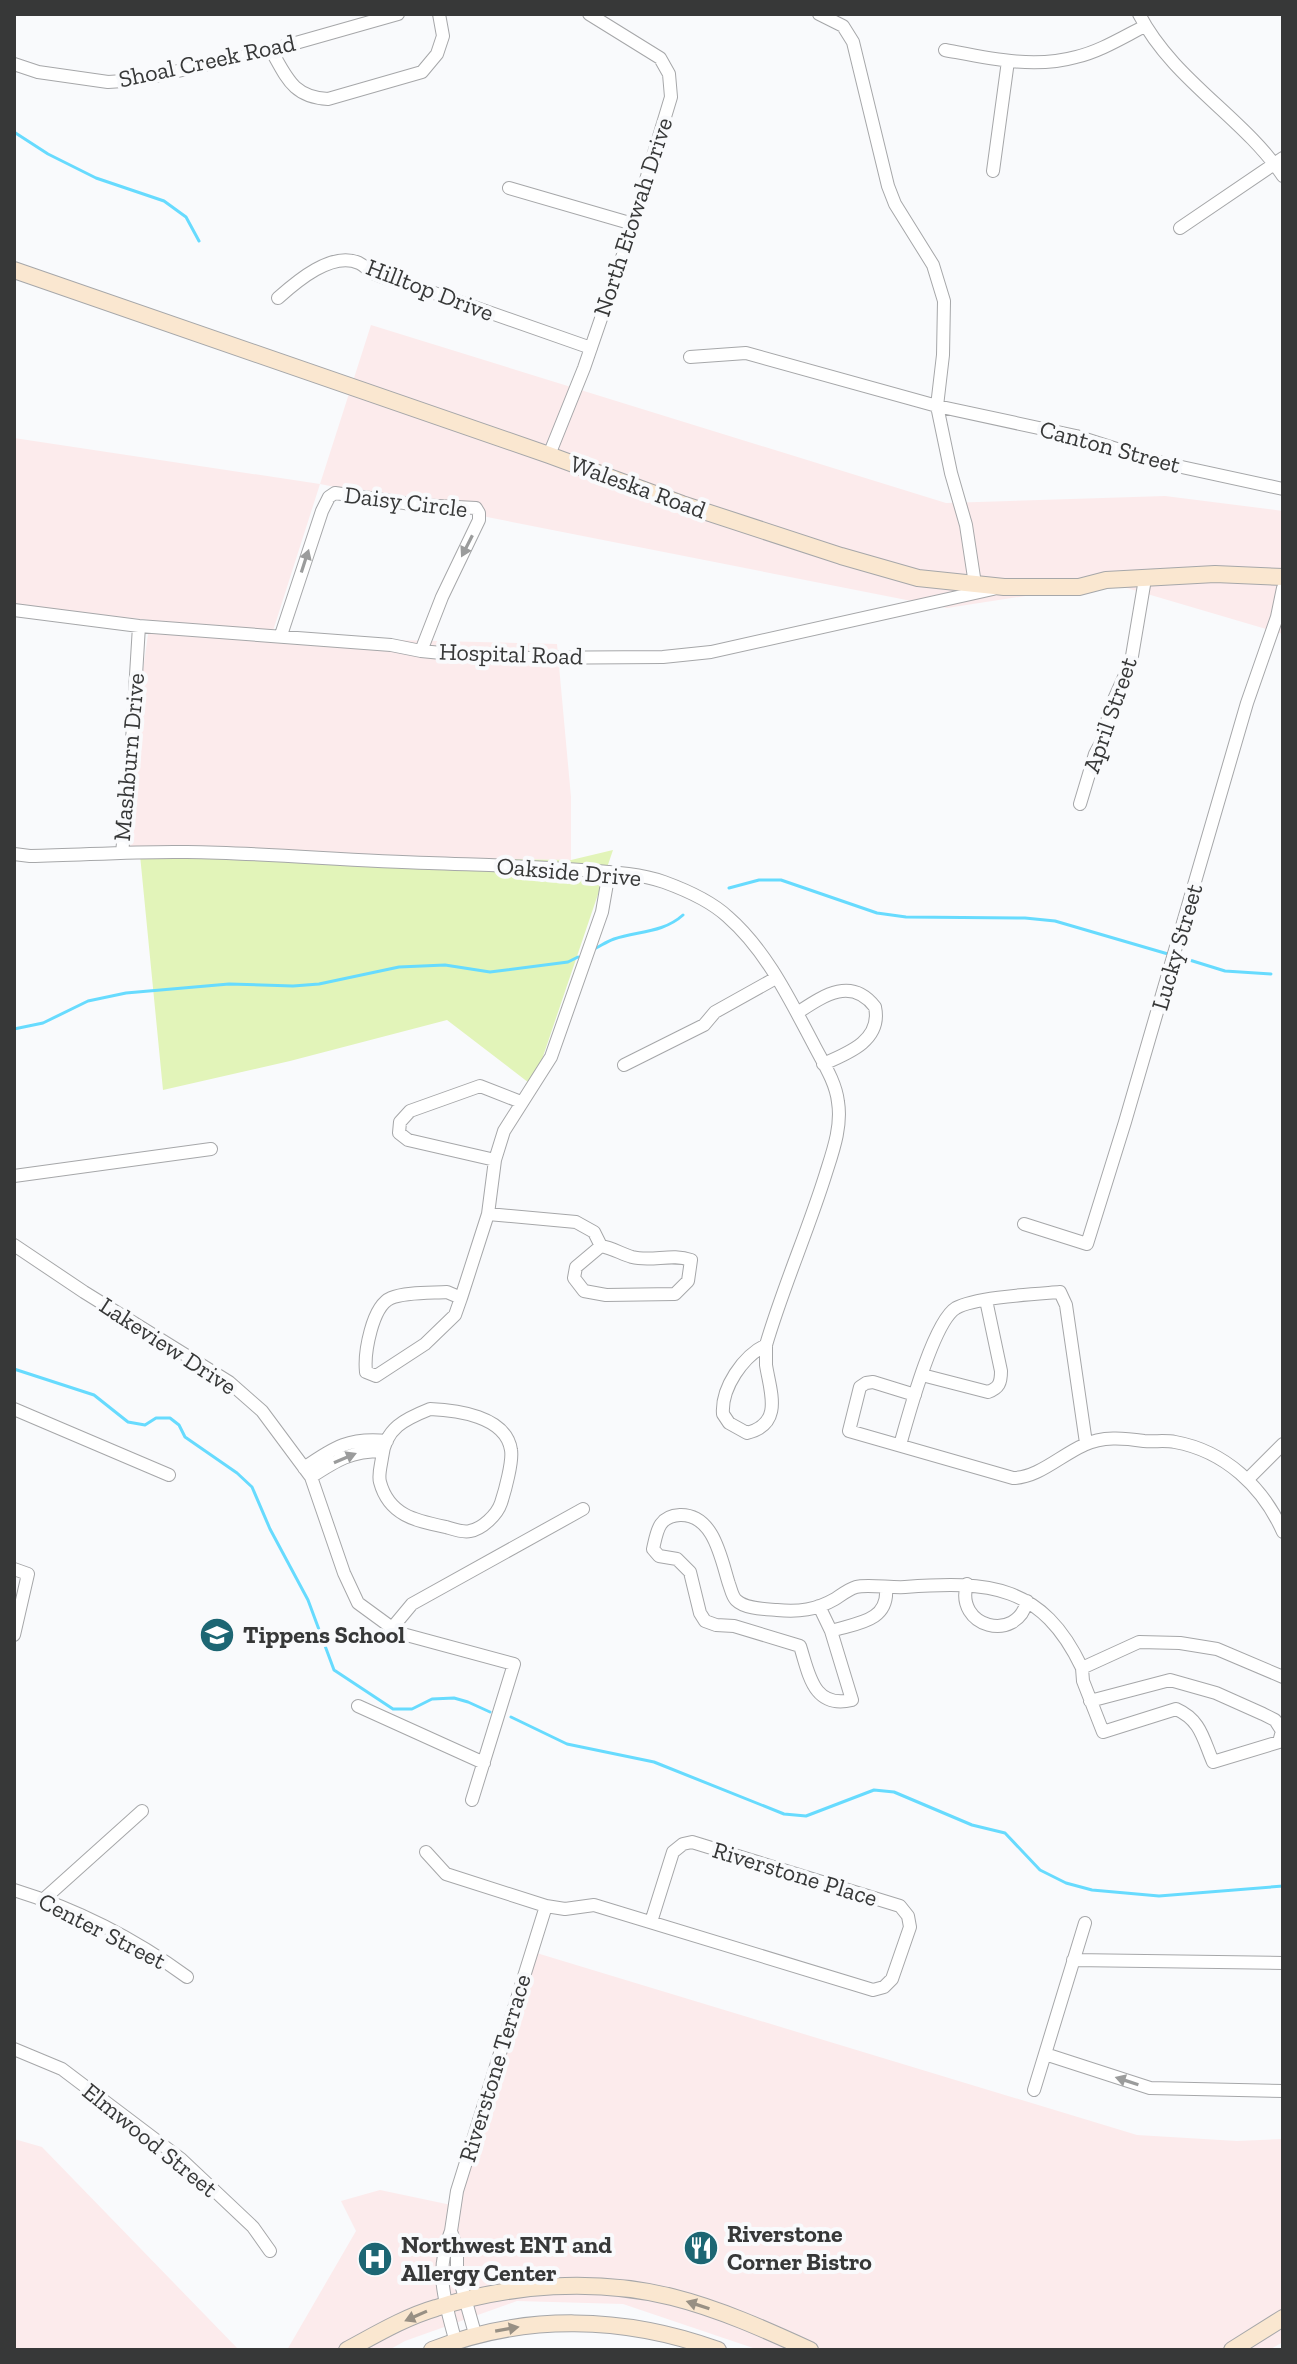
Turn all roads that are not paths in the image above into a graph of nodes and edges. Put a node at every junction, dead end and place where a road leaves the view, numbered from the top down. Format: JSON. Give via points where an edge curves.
{"nodes":[{"id":1,"x":398,"y":14,"type":"edge"},
{"id":2,"x":439,"y":14,"type":"edge"},
{"id":3,"x":589,"y":14,"type":"edge"},
{"id":4,"x":819,"y":14,"type":"edge"},
{"id":5,"x":1142,"y":20,"type":"edge"},
{"id":6,"x":271,"y":50,"type":"junction"},
{"id":7,"x":945,"y":50,"type":"dead end"},
{"id":8,"x":1008,"y":61,"type":"junction"},
{"id":9,"x":14,"y":64,"type":"edge"},
{"id":10,"x":1279,"y":161,"type":"edge"},
{"id":11,"x":993,"y":171,"type":"dead end"},
{"id":12,"x":1283,"y":176,"type":"edge"},
{"id":13,"x":509,"y":188,"type":"dead end"},
{"id":14,"x":633,"y":224,"type":"junction"},
{"id":15,"x":1180,"y":228,"type":"dead end"},
{"id":16,"x":14,"y":270,"type":"edge"},
{"id":17,"x":278,"y":298,"type":"dead end"},
{"id":18,"x":591,"y":348,"type":"junction"},
{"id":19,"x":690,"y":357,"type":"dead end"},
{"id":20,"x":937,"y":406,"type":"junction"},
{"id":21,"x":549,"y":455,"type":"junction"},
{"id":22,"x":1283,"y":473,"type":"edge"},
{"id":23,"x":1281,"y":489,"type":"edge"},
{"id":24,"x":1283,"y":577,"type":"edge"},
{"id":25,"x":1145,"y":579,"type":"junction"},
{"id":26,"x":975,"y":584,"type":"junction"},
{"id":27,"x":1004,"y":587,"type":"junction"},
{"id":28,"x":1283,"y":588,"type":"edge"},
{"id":29,"x":14,"y":610,"type":"edge"},
{"id":30,"x":139,"y":626,"type":"junction"},
{"id":31,"x":281,"y":635,"type":"junction"},
{"id":32,"x":421,"y":651,"type":"junction"},
{"id":33,"x":1080,"y":804,"type":"dead end"},
{"id":34,"x":122,"y":852,"type":"junction"},
{"id":35,"x":14,"y":854,"type":"edge"},
{"id":36,"x":609,"y":872,"type":"junction"},
{"id":37,"x":776,"y":978,"type":"junction"},
{"id":38,"x":797,"y":1013,"type":"junction"},
{"id":39,"x":823,"y":1064,"type":"junction"},
{"id":40,"x":624,"y":1065,"type":"dead end"},
{"id":41,"x":521,"y":1102,"type":"junction"},
{"id":42,"x":211,"y":1149,"type":"dead end"},
{"id":43,"x":495,"y":1160,"type":"junction"},
{"id":44,"x":14,"y":1176,"type":"edge"},
{"id":45,"x":488,"y":1214,"type":"junction"},
{"id":46,"x":1024,"y":1224,"type":"dead end"},
{"id":47,"x":14,"y":1245,"type":"edge"},
{"id":48,"x":601,"y":1246,"type":"junction"},
{"id":49,"x":461,"y":1298,"type":"junction"},
{"id":50,"x":986,"y":1300,"type":"junction"},
{"id":51,"x":766,"y":1345,"type":"junction"},
{"id":52,"x":922,"y":1375,"type":"junction"},
{"id":53,"x":915,"y":1395,"type":"junction"},
{"id":54,"x":14,"y":1409,"type":"edge"},
{"id":55,"x":1086,"y":1443,"type":"junction"},
{"id":56,"x":1283,"y":1444,"type":"edge"},
{"id":57,"x":900,"y":1445,"type":"junction"},
{"id":58,"x":385,"y":1446,"type":"junction"},
{"id":59,"x":307,"y":1472,"type":"junction"},
{"id":60,"x":169,"y":1475,"type":"dead end"},
{"id":61,"x":1248,"y":1479,"type":"junction"},
{"id":62,"x":583,"y":1509,"type":"dead end"},
{"id":63,"x":1283,"y":1532,"type":"edge"},
{"id":64,"x":14,"y":1569,"type":"edge"},
{"id":65,"x":967,"y":1584,"type":"junction"},
{"id":66,"x":886,"y":1588,"type":"junction"},
{"id":67,"x":1027,"y":1601,"type":"junction"},
{"id":68,"x":819,"y":1606,"type":"junction"},
{"id":69,"x":392,"y":1628,"type":"junction"},
{"id":70,"x":831,"y":1631,"type":"junction"},
{"id":71,"x":14,"y":1635,"type":"edge"},
{"id":72,"x":1082,"y":1668,"type":"junction"},
{"id":73,"x":1283,"y":1677,"type":"edge"},
{"id":74,"x":1090,"y":1701,"type":"junction"},
{"id":75,"x":358,"y":1706,"type":"dead end"},
{"id":76,"x":484,"y":1763,"type":"junction"},
{"id":77,"x":472,"y":1800,"type":"dead end"},
{"id":78,"x":142,"y":1811,"type":"dead end"},
{"id":79,"x":426,"y":1852,"type":"dead end"},
{"id":80,"x":14,"y":1890,"type":"edge"},
{"id":81,"x":44,"y":1899,"type":"junction"},
{"id":82,"x":546,"y":1906,"type":"junction"},
{"id":83,"x":651,"y":1922,"type":"junction"},
{"id":84,"x":1085,"y":1923,"type":"dead end"},
{"id":85,"x":1073,"y":1960,"type":"junction"},
{"id":86,"x":1283,"y":1963,"type":"edge"},
{"id":87,"x":187,"y":1977,"type":"dead end"},
{"id":88,"x":14,"y":2049,"type":"edge"},
{"id":89,"x":1045,"y":2054,"type":"junction"},
{"id":90,"x":1034,"y":2090,"type":"dead end"},
{"id":91,"x":1283,"y":2091,"type":"edge"},
{"id":92,"x":451,"y":2231,"type":"junction"},
{"id":93,"x":270,"y":2251,"type":"dead end"},
{"id":94,"x":466,"y":2300,"type":"junction"},
{"id":95,"x":446,"y":2305,"type":"junction"},
{"id":96,"x":1283,"y":2318,"type":"edge"},
{"id":97,"x":476,"y":2337,"type":"junction"},
{"id":98,"x":456,"y":2343,"type":"junction"},
{"id":99,"x":347,"y":2350,"type":"edge"},
{"id":100,"x":432,"y":2350,"type":"edge"},
{"id":101,"x":718,"y":2350,"type":"edge"},
{"id":102,"x":810,"y":2350,"type":"edge"},
{"id":103,"x":1232,"y":2350,"type":"edge"}],
"edges":[{"from":1,"to":6,"type":"street","name":"Shoal Creek Road"},
{"from":2,"to":6,"type":"street","via":[[443,36],[422,72],[328,99],[313,98],[290,84]]},
{"from":3,"to":14,"type":"street","name":"North Etowah Drive","via":[[660,58],[671,84]]},
{"from":4,"to":20,"type":"street","via":[[843,26],[853,42],[888,186],[940,283],[945,317]]},
{"from":5,"to":8,"type":"street","via":[[1104,47],[1074,58]]},
{"from":5,"to":10,"type":"street","via":[[1204,95]]},
{"from":6,"to":9,"type":"street","name":"Shoal Creek Road","via":[[108,82]]},
{"from":7,"to":8,"type":"street"},
{"from":8,"to":11,"type":"street"},
{"from":10,"to":12,"type":"street"},
{"from":10,"to":15,"type":"street"},
{"from":13,"to":14,"type":"street"},
{"from":14,"to":18,"type":"street","name":"North Etowah Drive"},
{"from":16,"to":21,"type":"main road","name":"Waleska Road"},
{"from":17,"to":18,"type":"street","name":"Hilltop Drive","via":[[337,259]]},
{"from":18,"to":21,"type":"street","name":"North Etowah Drive"},
{"from":19,"to":20,"type":"street","name":"Canton Street","via":[[746,353]]},
{"from":20,"to":23,"type":"street","name":"Canton Street"},
{"from":20,"to":26,"type":"street"},
{"from":21,"to":26,"type":"main road","name":"Waleska Road","via":[[841,556],[918,578]]},
{"from":22,"to":23,"type":"street"},
{"from":24,"to":25,"type":"main road","name":"Waleska Road"},
{"from":25,"to":27,"type":"main road","name":"Waleska Road","via":[[1079,587]]},
{"from":25,"to":33,"type":"street","name":"April Street","via":[[1131,662]]},
{"from":26,"to":27,"type":"main road","name":"Waleska Road"},
{"from":27,"to":32,"type":"street","name":"Hospital Road","via":[[663,657],[493,658]]},
{"from":28,"to":46,"type":"street","name":"Lucky Street","via":[[1087,1244]]},
{"from":29,"to":30,"type":"street","name":"Hospital Road"},
{"from":30,"to":31,"type":"street","name":"Hospital Road"},
{"from":30,"to":34,"type":"street","name":"Mashburn Drive"},
{"from":31,"to":32,"type":"street","name":"Hospital Road"},
{"from":31,"to":32,"type":"street","name":"Daisy Circle","one_way":true,"via":[[322,511],[335,493],[476,508],[479,520]]},
{"from":34,"to":35,"type":"street","name":"Mashburn Drive"},
{"from":34,"to":36,"type":"street","name":"Oakside Drive"},
{"from":36,"to":37,"type":"street","name":"Oakside Drive","via":[[662,881],[714,906],[753,943]]},
{"from":36,"to":41,"type":"street","via":[[602,912],[551,1057]]},
{"from":37,"to":38,"type":"street","name":"Oakside Drive"},
{"from":37,"to":40,"type":"street","via":[[715,1012],[704,1025]]},
{"from":38,"to":39,"type":"street","name":"Oakside Drive"},
{"from":38,"to":39,"type":"street","via":[[843,990],[863,994],[875,1007],[871,1035]]},
{"from":39,"to":51,"type":"street","name":"Oakside Drive","via":[[839,1103],[836,1141]]},
{"from":41,"to":43,"type":"street","via":[[506,1125]]},
{"from":41,"to":43,"type":"street","via":[[480,1086],[410,1111],[400,1122],[399,1133],[408,1140]]},
{"from":42,"to":44,"type":"street"},
{"from":43,"to":45,"type":"street"},
{"from":45,"to":48,"type":"street","via":[[576,1222],[594,1232]]},
{"from":45,"to":49,"type":"street"},
{"from":47,"to":59,"type":"street","name":"Lakeview Drive","via":[[229,1382],[262,1411]]},
{"from":48,"to":48,"type":"street","via":[[576,1267],[574,1278],[584,1291],[675,1294],[688,1281],[691,1260],[633,1257]]},
{"from":49,"to":49,"type":"street","via":[[455,1315],[425,1344],[376,1376],[366,1372],[364,1355],[379,1309],[390,1298],[447,1292]]},
{"from":50,"to":52,"type":"street","via":[[955,1309],[937,1333]]},
{"from":50,"to":52,"type":"street","via":[[1001,1371],[997,1389],[988,1392]]},
{"from":50,"to":55,"type":"street","via":[[1060,1292]]},
{"from":51,"to":51,"type":"street","name":"Oakside Drive","via":[[755,1350],[725,1395],[723,1414],[747,1433],[770,1414]]},
{"from":52,"to":53,"type":"street"},
{"from":53,"to":57,"type":"street"},
{"from":53,"to":57,"type":"street","via":[[873,1382],[860,1387],[849,1431]]},
{"from":54,"to":60,"type":"street"},
{"from":55,"to":57,"type":"street","via":[[1021,1478]]},
{"from":55,"to":61,"type":"street","via":[[1115,1438],[1172,1442],[1199,1448]]},
{"from":56,"to":61,"type":"street"},
{"from":58,"to":58,"type":"street","via":[[379,1481],[392,1505],[407,1518],[469,1532],[500,1507],[512,1452],[507,1436],[487,1421],[458,1410],[430,1409],[402,1421]]},
{"from":58,"to":59,"type":"street","via":[[365,1438],[350,1441],[331,1449]]},
{"from":59,"to":69,"type":"street","name":"Lakeview Drive","via":[[358,1603]]},
{"from":61,"to":63,"type":"street"},
{"from":62,"to":69,"type":"street","via":[[412,1604]]},
{"from":64,"to":71,"type":"street","via":[[28,1574]]},
{"from":65,"to":66,"type":"street"},
{"from":65,"to":67,"type":"street"},
{"from":65,"to":67,"type":"street","via":[[970,1612],[990,1626],[1013,1622]]},
{"from":66,"to":68,"type":"street","via":[[857,1587]]},
{"from":66,"to":70,"type":"street","via":[[886,1603],[875,1617]]},
{"from":67,"to":72,"type":"street","via":[[1058,1628]]},
{"from":68,"to":70,"type":"street"},
{"from":68,"to":70,"type":"street","via":[[779,1610],[744,1605],[732,1595],[712,1533],[704,1524],[678,1515],[656,1530],[653,1549],[659,1556],[677,1559],[690,1572],[705,1621],[800,1646],[816,1690],[833,1701],[852,1700]]},
{"from":69,"to":76,"type":"street","name":"Lakeview Drive","via":[[514,1664]]},
{"from":72,"to":73,"type":"street","via":[[1139,1642],[1180,1643],[1217,1649]]},
{"from":72,"to":74,"type":"street"},
{"from":74,"to":74,"type":"street","via":[[1103,1732],[1176,1709],[1189,1715],[1213,1762],[1279,1742],[1282,1731],[1263,1714],[1170,1680]]},
{"from":75,"to":76,"type":"street"},
{"from":76,"to":77,"type":"street"},
{"from":78,"to":81,"type":"street"},
{"from":79,"to":82,"type":"street","name":"Riverstone Place","via":[[446,1874]]},
{"from":80,"to":81,"type":"street","name":"Center Street"},
{"from":81,"to":87,"type":"street","name":"Center Street","via":[[128,1938]]},
{"from":82,"to":83,"type":"street","name":"Riverstone Place","via":[[594,1905]]},
{"from":82,"to":92,"type":"street","name":"Riverstone Terrace","via":[[457,2191]]},
{"from":83,"to":83,"type":"street","name":"Riverstone Place","via":[[873,1990],[892,1979],[910,1927],[900,1906],[692,1842],[673,1852]]},
{"from":84,"to":85,"type":"street"},
{"from":85,"to":86,"type":"street"},
{"from":85,"to":89,"type":"street"},
{"from":88,"to":93,"type":"street","name":"Elmwood Street","via":[[62,2069],[181,2159],[253,2227]]},
{"from":89,"to":90,"type":"street"},
{"from":91,"to":89,"type":"street","one_way":true,"via":[[1150,2088]]},
{"from":92,"to":94,"type":"street","name":"Riverstone Terrace"},
{"from":92,"to":95,"type":"street","name":"Riverstone Terrace","via":[[443,2252]]},
{"from":94,"to":95,"type":"main road"},
{"from":94,"to":97,"type":"street","name":"Riverstone Terrace"},
{"from":102,"to":94,"type":"main road","one_way":true,"via":[[710,2309],[647,2292],[555,2286]]},
{"from":95,"to":98,"type":"street","name":"Riverstone Terrace"},
{"from":95,"to":99,"type":"main road","one_way":true},
{"from":96,"to":103,"type":"main road"},
{"from":97,"to":98,"type":"main road"},
{"from":97,"to":101,"type":"main road","one_way":true,"via":[[538,2324],[594,2323],[649,2330]]},
{"from":98,"to":100,"type":"main road"}]}
